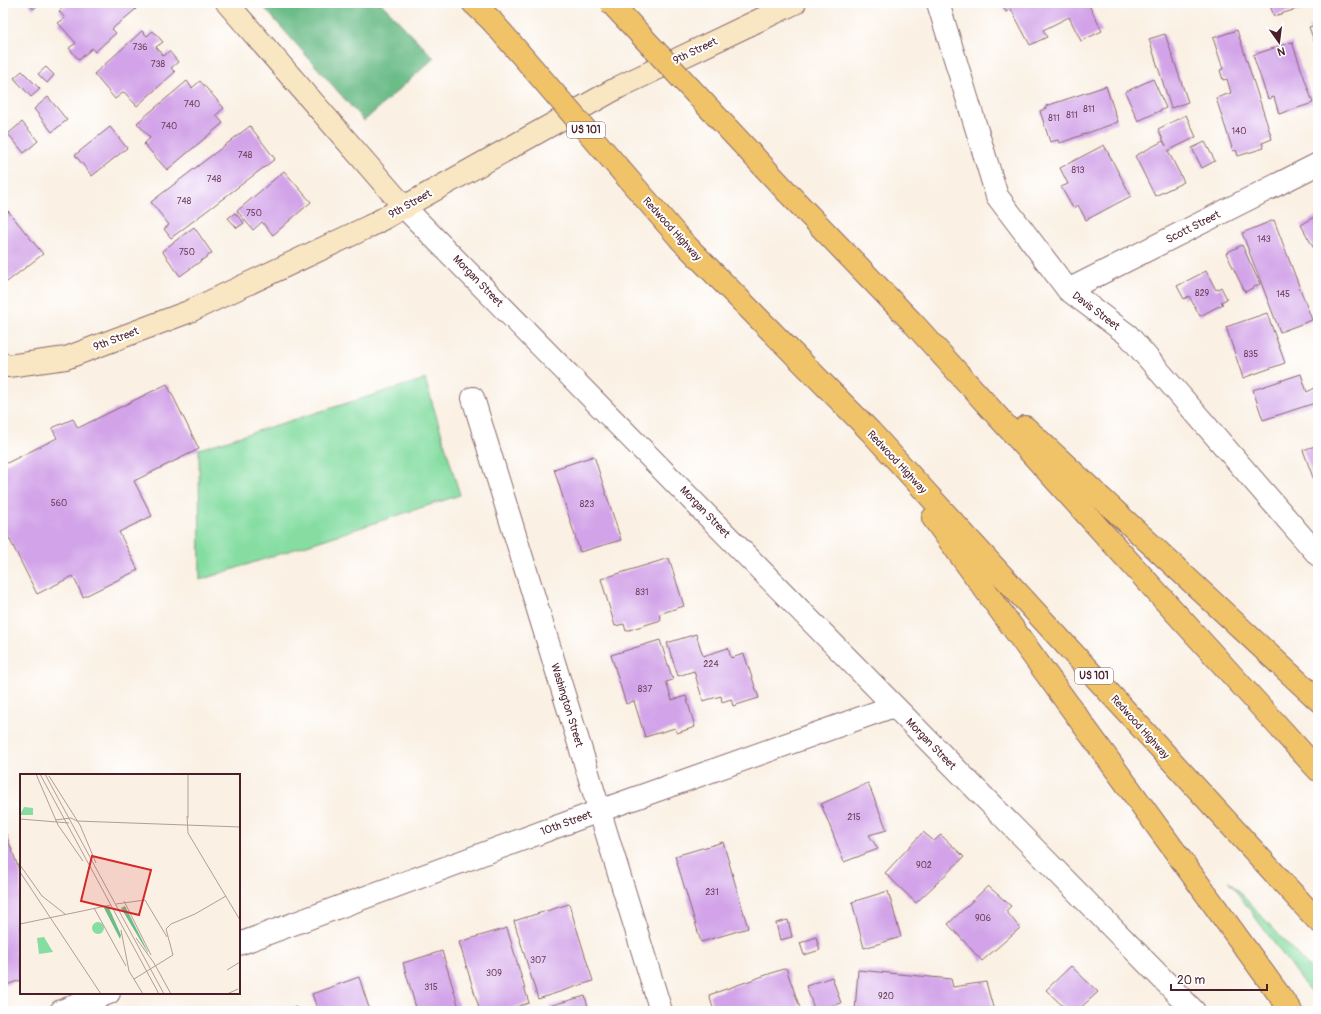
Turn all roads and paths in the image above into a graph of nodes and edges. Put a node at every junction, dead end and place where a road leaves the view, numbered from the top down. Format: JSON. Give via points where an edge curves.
{"nodes":[{"id":1,"x":227,"y":3,"type":"edge"},
{"id":2,"x":474,"y":3,"type":"edge"},
{"id":3,"x":611,"y":3,"type":"edge"},
{"id":4,"x":795,"y":3,"type":"edge"},
{"id":5,"x":938,"y":3,"type":"edge"},
{"id":6,"x":1318,"y":164,"type":"edge"},
{"id":7,"x":405,"y":208,"type":"junction"},
{"id":8,"x":1068,"y":290,"type":"junction"},
{"id":9,"x":913,"y":323,"type":"junction"},
{"id":10,"x":6,"y":365,"type":"edge"},
{"id":11,"x":473,"y":398,"type":"dead end"},
{"id":12,"x":870,"y":431,"type":"junction"},
{"id":13,"x":1318,"y":555,"type":"edge"},
{"id":14,"x":1318,"y":700,"type":"edge"},
{"id":15,"x":894,"y":706,"type":"junction"},
{"id":16,"x":1318,"y":770,"type":"edge"},
{"id":17,"x":600,"y":811,"type":"junction"},
{"id":18,"x":1318,"y":921,"type":"edge"},
{"id":19,"x":240,"y":944,"type":"edge"},
{"id":20,"x":105,"y":994,"type":"edge"},
{"id":21,"x":62,"y":1011,"type":"edge"},
{"id":22,"x":661,"y":1011,"type":"edge"},
{"id":23,"x":1194,"y":1011,"type":"edge"},
{"id":24,"x":1291,"y":1011,"type":"edge"}],
"edges":[{"from":1,"to":7,"type":"street","name":"Morgan Street"},
{"from":2,"to":12,"type":"highway","name":"Redwood Highway","number":"US 101","bridge":true,"via":[[681,240]]},
{"from":3,"to":9,"type":"highway","bridge":true},
{"from":4,"to":7,"type":"street","name":"9th Street","via":[[619,87]]},
{"from":5,"to":8,"type":"street","name":"Davis Street","via":[[997,196]]},
{"from":6,"to":8,"type":"street","name":"Scott Street"},
{"from":7,"to":10,"type":"street","name":"9th Street","via":[[188,312],[66,358]]},
{"from":7,"to":15,"type":"street","name":"Morgan Street"},
{"from":8,"to":13,"type":"street","name":"Davis Street","via":[[1128,335]]},
{"from":9,"to":14,"type":"highway"},
{"from":9,"to":16,"type":"highway"},
{"from":11,"to":17,"type":"street","name":"Washington Street"},
{"from":12,"to":18,"type":"highway","name":"Redwood Highway","number":"US 101"},
{"from":12,"to":24,"type":"highway"},
{"from":15,"to":17,"type":"street","name":"10th Street"},
{"from":15,"to":23,"type":"street","name":"Morgan Street"},
{"from":17,"to":19,"type":"street","name":"10th Street"},
{"from":17,"to":22,"type":"street","name":"Washington Street"},
{"from":20,"to":21,"type":"street"}]}
